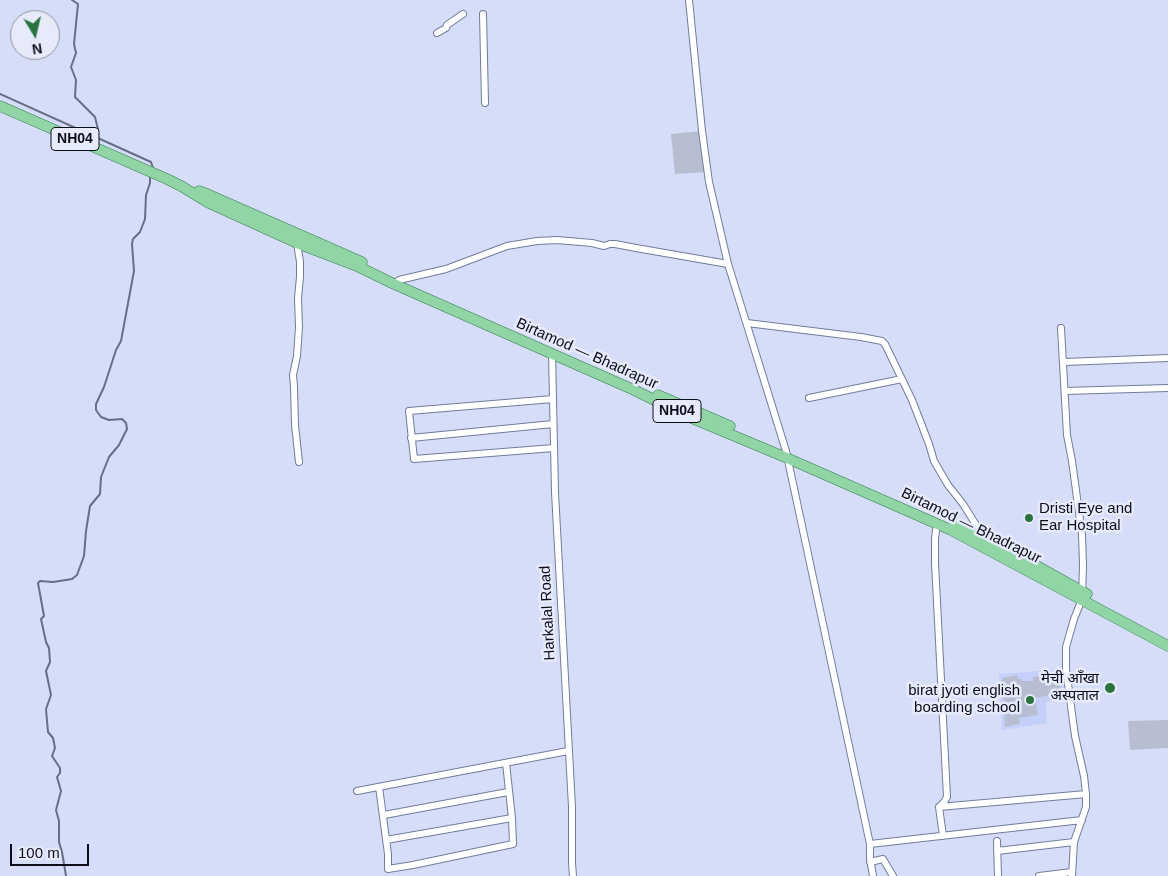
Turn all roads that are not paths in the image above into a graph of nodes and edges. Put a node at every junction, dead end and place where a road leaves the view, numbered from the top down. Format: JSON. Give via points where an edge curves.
{"nodes":[{"id":1,"x":690,"y":0,"type":"edge"},
{"id":2,"x":463,"y":14,"type":"dead end"},
{"id":3,"x":483,"y":14,"type":"dead end"},
{"id":4,"x":437,"y":33,"type":"dead end"},
{"id":5,"x":484,"y":103,"type":"dead end"},
{"id":6,"x":0,"y":106,"type":"edge"},
{"id":7,"x":181,"y":186,"type":"junction"},
{"id":8,"x":297,"y":243,"type":"junction"},
{"id":9,"x":728,"y":264,"type":"junction"},
{"id":10,"x":396,"y":282,"type":"junction"},
{"id":11,"x":747,"y":324,"type":"junction"},
{"id":12,"x":1061,"y":328,"type":"dead end"},
{"id":13,"x":553,"y":352,"type":"junction"},
{"id":14,"x":1168,"y":358,"type":"edge"},
{"id":15,"x":1064,"y":362,"type":"junction"},
{"id":16,"x":902,"y":379,"type":"junction"},
{"id":17,"x":1168,"y":388,"type":"edge"},
{"id":18,"x":1065,"y":391,"type":"junction"},
{"id":19,"x":809,"y":398,"type":"dead end"},
{"id":20,"x":553,"y":399,"type":"junction"},
{"id":21,"x":553,"y":424,"type":"junction"},
{"id":22,"x":411,"y":438,"type":"junction"},
{"id":23,"x":554,"y":448,"type":"junction"},
{"id":24,"x":786,"y":454,"type":"junction"},
{"id":25,"x":299,"y":462,"type":"dead end"},
{"id":26,"x":937,"y":524,"type":"junction"},
{"id":27,"x":977,"y":535,"type":"junction"},
{"id":28,"x":988,"y":545,"type":"junction"},
{"id":29,"x":1082,"y":595,"type":"junction"},
{"id":30,"x":1168,"y":638,"type":"edge"},
{"id":31,"x":1168,"y":646,"type":"edge"},
{"id":32,"x":568,"y":751,"type":"junction"},
{"id":33,"x":506,"y":762,"type":"junction"},
{"id":34,"x":379,"y":787,"type":"junction"},
{"id":35,"x":357,"y":791,"type":"dead end"},
{"id":36,"x":508,"y":792,"type":"junction"},
{"id":37,"x":1086,"y":794,"type":"junction"},
{"id":38,"x":939,"y":807,"type":"junction"},
{"id":39,"x":384,"y":815,"type":"junction"},
{"id":40,"x":512,"y":818,"type":"junction"},
{"id":41,"x":1082,"y":820,"type":"junction"},
{"id":42,"x":943,"y":836,"type":"junction"},
{"id":43,"x":386,"y":840,"type":"junction"},
{"id":44,"x":997,"y":841,"type":"dead end"},
{"id":45,"x":1074,"y":842,"type":"junction"},
{"id":46,"x":870,"y":844,"type":"junction"},
{"id":47,"x":997,"y":850,"type":"junction"},
{"id":48,"x":870,"y":862,"type":"junction"},
{"id":49,"x":1072,"y":874,"type":"edge"},
{"id":50,"x":573,"y":876,"type":"edge"},
{"id":51,"x":873,"y":876,"type":"edge"},
{"id":52,"x":893,"y":876,"type":"edge"},
{"id":53,"x":998,"y":876,"type":"edge"},
{"id":54,"x":1039,"y":876,"type":"edge"}],
"edges":[{"from":1,"to":9,"type":"street","via":[[707,172]]},
{"from":2,"to":4,"type":"street"},
{"from":3,"to":5,"type":"street"},
{"from":6,"to":7,"type":"main road","name":"Birtamod — Bhadrapur","number":"NH04"},
{"from":7,"to":8,"type":"main road","name":"Birtamod — Bhadrapur","number":"NH04","via":[[209,203]]},
{"from":7,"to":10,"type":"main road","name":"Birtamod — Bhadrapur","number":"NH04","via":[[207,194],[359,260]]},
{"from":8,"to":10,"type":"main road","name":"Birtamod — Bhadrapur","number":"NH04"},
{"from":8,"to":25,"type":"street","via":[[300,262],[299,327],[293,375]]},
{"from":9,"to":10,"type":"street","via":[[616,244],[536,241],[508,246],[446,269]]},
{"from":9,"to":11,"type":"street"},
{"from":10,"to":13,"type":"main road","name":"Birtamod — Bhadrapur","number":"NH04"},
{"from":11,"to":16,"type":"street","via":[[879,340],[885,344]]},
{"from":11,"to":24,"type":"street"},
{"from":12,"to":15,"type":"street"},
{"from":13,"to":20,"type":"street","name":"Harkalal Road"},
{"from":13,"to":24,"type":"main road","name":"Birtamod — Bhadrapur","number":"NH04","via":[[635,388],[689,417]]},
{"from":14,"to":15,"type":"street"},
{"from":15,"to":18,"type":"street"},
{"from":16,"to":19,"type":"street"},
{"from":16,"to":27,"type":"street","via":[[934,461],[978,528]]},
{"from":17,"to":18,"type":"street"},
{"from":18,"to":29,"type":"street","via":[[1067,435],[1082,535]]},
{"from":20,"to":21,"type":"street","name":"Harkalal Road"},
{"from":20,"to":22,"type":"street","via":[[408,411]]},
{"from":21,"to":22,"type":"street"},
{"from":21,"to":23,"type":"street","name":"Harkalal Road"},
{"from":22,"to":23,"type":"street","via":[[414,459]]},
{"from":23,"to":32,"type":"street","name":"Harkalal Road"},
{"from":24,"to":26,"type":"main road","name":"Birtamod — Bhadrapur","number":"NH04"},
{"from":24,"to":27,"type":"main road","name":"Birtamod — Bhadrapur","number":"NH04"},
{"from":24,"to":46,"type":"street"},
{"from":26,"to":28,"type":"main road","name":"Birtamod — Bhadrapur","number":"NH04"},
{"from":26,"to":38,"type":"street","via":[[935,563],[947,797]]},
{"from":27,"to":28,"type":"main road","name":"Birtamod — Bhadrapur","number":"NH04"},
{"from":28,"to":29,"type":"main road","name":"Birtamod — Bhadrapur","number":"NH04"},
{"from":29,"to":30,"type":"main road","name":"Birtamod — Bhadrapur","number":"NH04"},
{"from":29,"to":31,"type":"main road","name":"Birtamod — Bhadrapur","number":"NH04"},
{"from":29,"to":37,"type":"street","via":[[1066,647],[1066,669]]},
{"from":32,"to":33,"type":"street"},
{"from":32,"to":50,"type":"street","name":"Harkalal Road"},
{"from":33,"to":34,"type":"street"},
{"from":33,"to":36,"type":"street"},
{"from":34,"to":35,"type":"street"},
{"from":34,"to":39,"type":"street"},
{"from":36,"to":39,"type":"street"},
{"from":36,"to":40,"type":"street"},
{"from":37,"to":38,"type":"street"},
{"from":37,"to":41,"type":"street"},
{"from":38,"to":42,"type":"street"},
{"from":39,"to":43,"type":"street"},
{"from":40,"to":43,"type":"street"},
{"from":40,"to":43,"type":"street","via":[[513,844],[414,865],[388,869]]},
{"from":41,"to":42,"type":"street"},
{"from":41,"to":45,"type":"street"},
{"from":42,"to":46,"type":"street"},
{"from":44,"to":47,"type":"street"},
{"from":45,"to":47,"type":"street"},
{"from":45,"to":49,"type":"street"},
{"from":46,"to":48,"type":"street"},
{"from":47,"to":53,"type":"street"},
{"from":48,"to":51,"type":"street"},
{"from":48,"to":52,"type":"street","via":[[883,858]]},
{"from":49,"to":54,"type":"street"}]}
